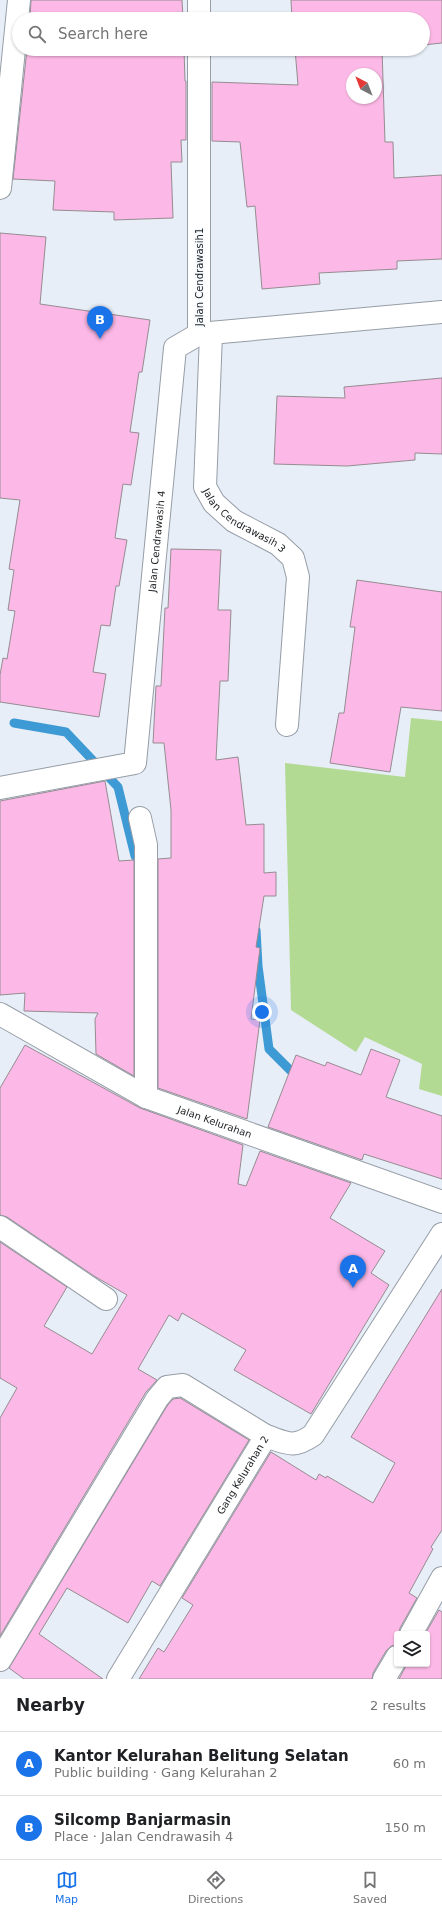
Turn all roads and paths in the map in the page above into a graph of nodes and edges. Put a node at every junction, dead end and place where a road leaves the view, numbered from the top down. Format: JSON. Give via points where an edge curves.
{"nodes":[{"id":1,"x":19,"y":0,"type":"edge"},
{"id":2,"x":199,"y":0,"type":"edge"},
{"id":3,"x":18,"y":12,"type":"edge"},
{"id":4,"x":199,"y":12,"type":"edge"},
{"id":5,"x":13,"y":56,"type":"edge"},
{"id":6,"x":199,"y":56,"type":"edge"},
{"id":7,"x":0,"y":188,"type":"edge"},
{"id":8,"x":442,"y":312,"type":"edge"},
{"id":9,"x":205,"y":334,"type":"junction"},
{"id":10,"x":287,"y":724,"type":"dead end"},
{"id":11,"x":0,"y":788,"type":"edge"},
{"id":12,"x":140,"y":818,"type":"dead end"},
{"id":13,"x":0,"y":1014,"type":"edge"},
{"id":14,"x":146,"y":1098,"type":"junction"},
{"id":15,"x":442,"y":1202,"type":"edge"},
{"id":16,"x":0,"y":1227,"type":"edge"},
{"id":17,"x":442,"y":1234,"type":"edge"},
{"id":18,"x":106,"y":1299,"type":"dead end"},
{"id":19,"x":266,"y":1436,"type":"junction"},
{"id":20,"x":442,"y":1578,"type":"edge"},
{"id":21,"x":413,"y":1631,"type":"edge"},
{"id":22,"x":0,"y":1660,"type":"edge"},
{"id":23,"x":394,"y":1662,"type":"edge"},
{"id":24,"x":118,"y":1679,"type":"edge"},
{"id":25,"x":384,"y":1679,"type":"edge"}],
"edges":[{"from":1,"to":3,"type":"street"},
{"from":2,"to":4,"type":"street"},
{"from":5,"to":7,"type":"street"},
{"from":6,"to":9,"type":"street","name":"Jalan Cendrawasih1"},
{"from":8,"to":9,"type":"street","name":"Jalan Cendrawasih1"},
{"from":9,"to":10,"type":"street","name":"Jalan Cendrawasih 3","via":[[205,487],[214,504],[234,521],[278,544],[292,558],[298,577]]},
{"from":9,"to":11,"type":"street","name":"Jalan Cendrawasih 4","via":[[175,348],[135,763]]},
{"from":12,"to":14,"type":"street","via":[[146,845]]},
{"from":13,"to":14,"type":"street","name":"Jalan Kelurahan"},
{"from":14,"to":15,"type":"street","name":"Jalan Kelurahan"},
{"from":16,"to":18,"type":"street"},
{"from":17,"to":19,"type":"street","name":"Gang Kelurahan 2","via":[[313,1435],[302,1443],[292,1445]]},
{"from":19,"to":22,"type":"street","via":[[183,1385],[167,1387],[153,1406]]},
{"from":19,"to":24,"type":"street","name":"Gang Kelurahan 2"},
{"from":20,"to":21,"type":"street"},
{"from":23,"to":25,"type":"street"}]}
